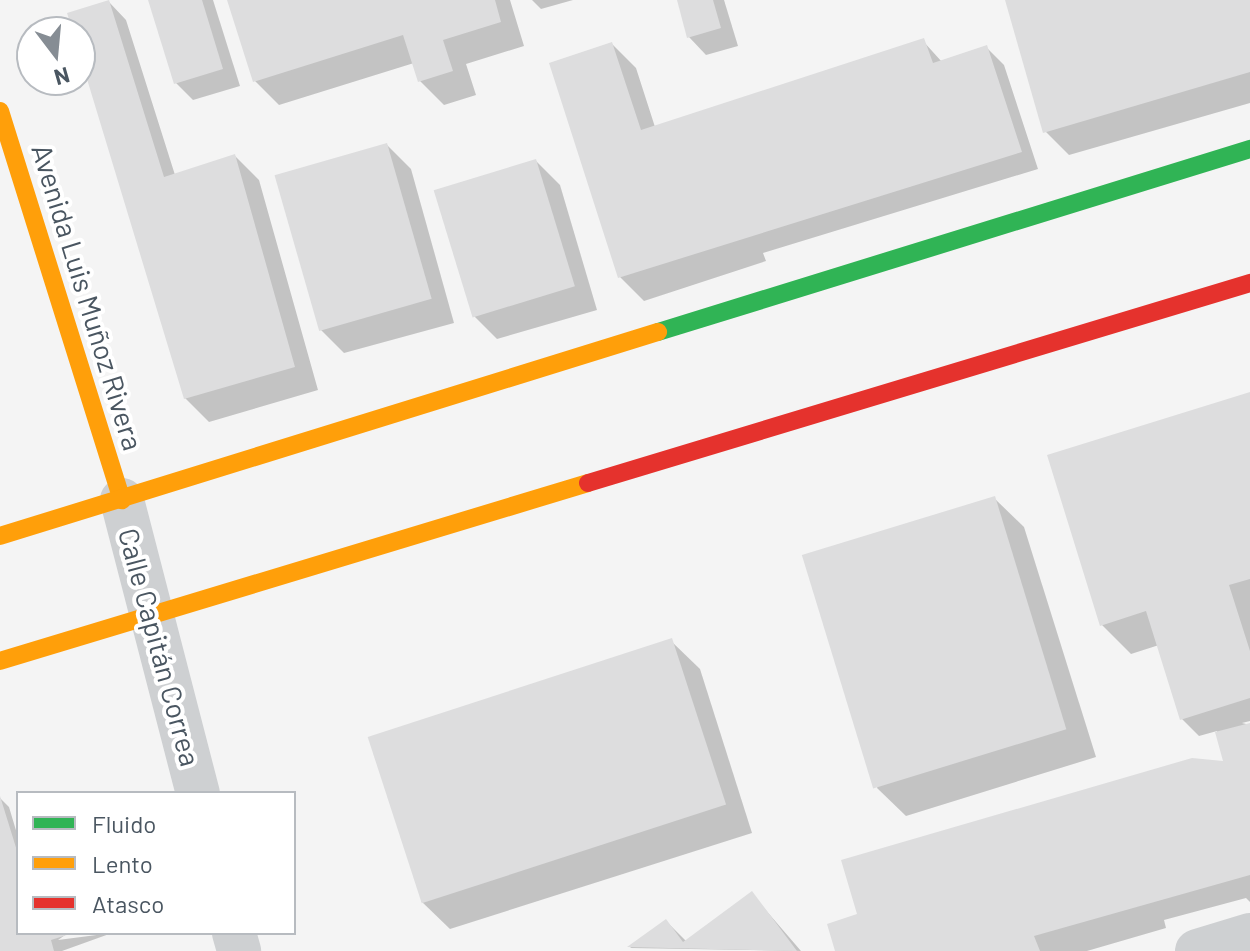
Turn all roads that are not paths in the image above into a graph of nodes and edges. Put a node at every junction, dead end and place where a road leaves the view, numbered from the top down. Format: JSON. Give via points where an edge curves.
{"nodes":[{"id":1,"x":0,"y":111,"type":"edge"},
{"id":2,"x":1250,"y":149,"type":"edge"},
{"id":3,"x":1250,"y":283,"type":"edge"},
{"id":4,"x":122,"y":500,"type":"junction"},
{"id":5,"x":0,"y":536,"type":"edge"},
{"id":6,"x":152,"y":614,"type":"junction"},
{"id":7,"x":0,"y":661,"type":"edge"},
{"id":8,"x":197,"y":791,"type":"edge"},
{"id":9,"x":1250,"y":935,"type":"edge"},
{"id":10,"x":1197,"y":951,"type":"edge"}],
"edges":[{"from":1,"to":4,"type":"main road","name":"Avenida Luis Muñoz Rivera"},
{"from":2,"to":4,"type":"main road"},
{"from":3,"to":6,"type":"main road"},
{"from":4,"to":5,"type":"main road"},
{"from":4,"to":6,"type":"street","name":"Calle Capitán Correa"},
{"from":6,"to":7,"type":"main road"},
{"from":6,"to":8,"type":"street","name":"Calle Capitán Correa"},
{"from":9,"to":10,"type":"street"}]}
